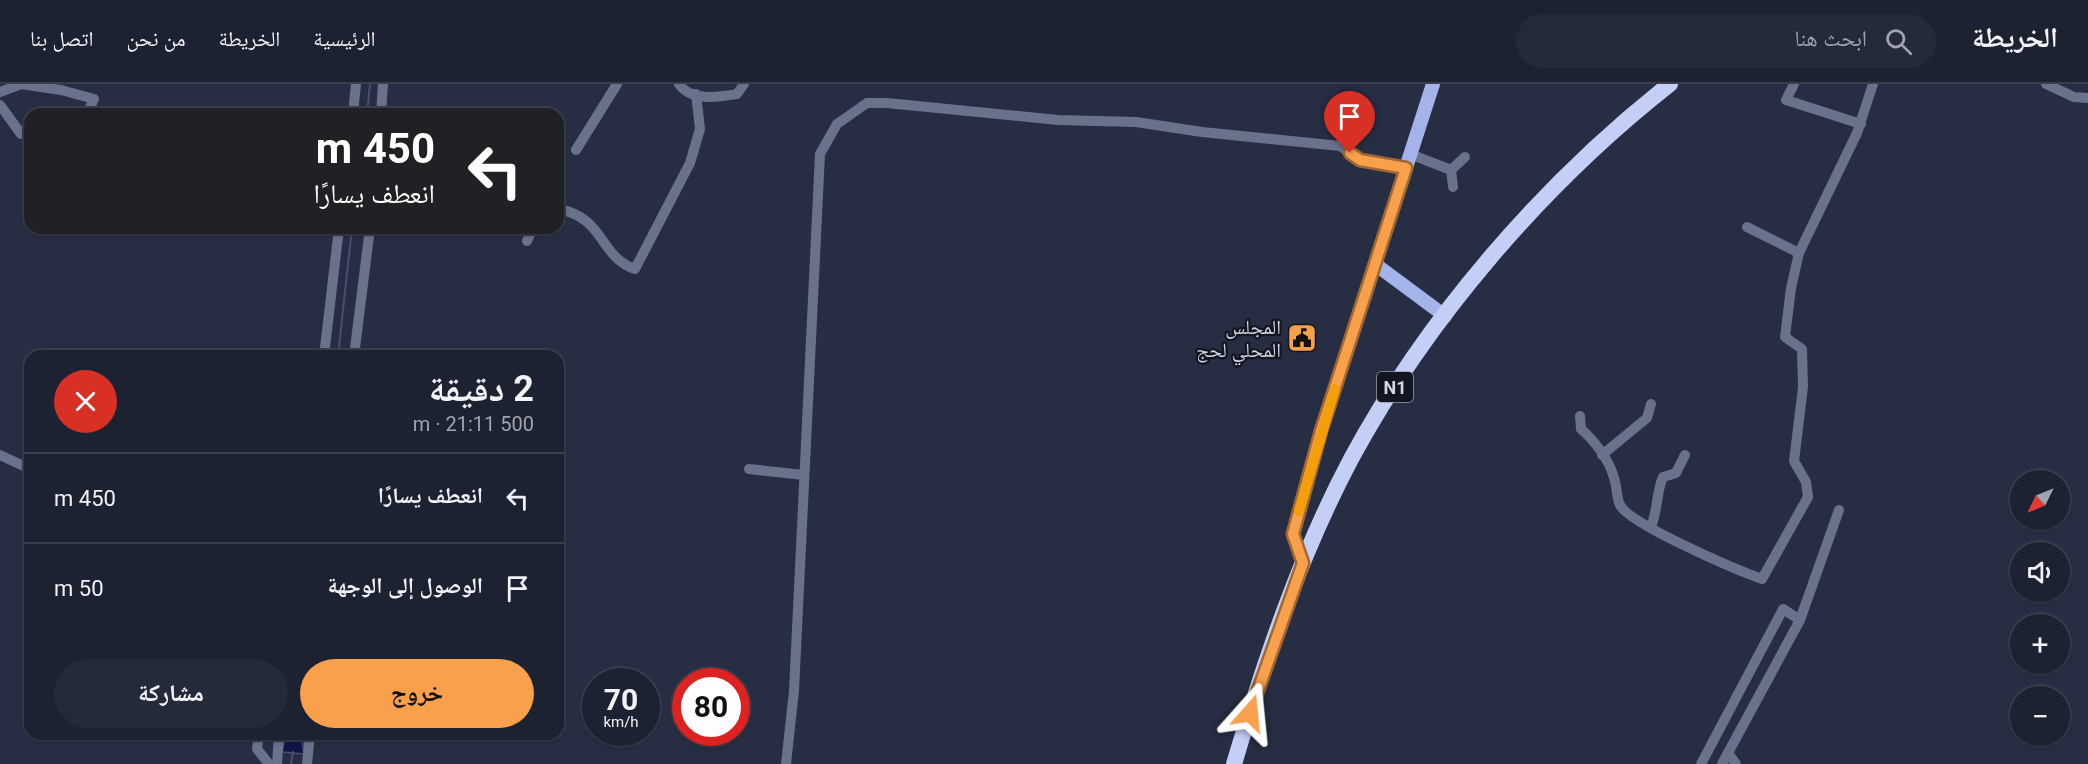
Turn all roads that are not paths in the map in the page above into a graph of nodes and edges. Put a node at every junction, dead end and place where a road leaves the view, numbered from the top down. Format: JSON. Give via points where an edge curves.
{"nodes":[{"id":1,"x":21,"y":84,"type":"edge"},
{"id":2,"x":356,"y":84,"type":"edge"},
{"id":3,"x":383,"y":84,"type":"edge"},
{"id":4,"x":618,"y":84,"type":"edge"},
{"id":5,"x":680,"y":84,"type":"edge"},
{"id":6,"x":744,"y":84,"type":"edge"},
{"id":7,"x":1432,"y":84,"type":"edge"},
{"id":8,"x":1670,"y":84,"type":"edge"},
{"id":9,"x":1794,"y":84,"type":"edge"},
{"id":10,"x":1873,"y":84,"type":"edge"},
{"id":11,"x":2046,"y":84,"type":"edge"},
{"id":12,"x":0,"y":92,"type":"edge"},
{"id":13,"x":696,"y":94,"type":"junction"},
{"id":14,"x":2088,"y":98,"type":"edge"},
{"id":15,"x":0,"y":105,"type":"edge"},
{"id":16,"x":90,"y":108,"type":"edge"},
{"id":17,"x":353,"y":108,"type":"edge"},
{"id":18,"x":381,"y":108,"type":"edge"},
{"id":19,"x":1861,"y":124,"type":"junction"},
{"id":20,"x":24,"y":134,"type":"edge"},
{"id":21,"x":576,"y":150,"type":"dead end"},
{"id":22,"x":1410,"y":154,"type":"junction"},
{"id":23,"x":1465,"y":157,"type":"dead end"},
{"id":24,"x":1406,"y":168,"type":"junction"},
{"id":25,"x":1451,"y":170,"type":"junction"},
{"id":26,"x":1453,"y":187,"type":"dead end"},
{"id":27,"x":564,"y":210,"type":"edge"},
{"id":28,"x":1747,"y":227,"type":"dead end"},
{"id":29,"x":338,"y":234,"type":"edge"},
{"id":30,"x":369,"y":234,"type":"edge"},
{"id":31,"x":530,"y":234,"type":"edge"},
{"id":32,"x":527,"y":241,"type":"dead end"},
{"id":33,"x":1799,"y":253,"type":"junction"},
{"id":34,"x":1375,"y":264,"type":"junction"},
{"id":35,"x":1445,"y":316,"type":"junction"},
{"id":36,"x":325,"y":350,"type":"edge"},
{"id":37,"x":355,"y":350,"type":"edge"},
{"id":38,"x":1651,"y":404,"type":"dead end"},
{"id":39,"x":1580,"y":416,"type":"dead end"},
{"id":40,"x":0,"y":455,"type":"edge"},
{"id":41,"x":1602,"y":455,"type":"junction"},
{"id":42,"x":1685,"y":455,"type":"dead end"},
{"id":43,"x":24,"y":466,"type":"edge"},
{"id":44,"x":749,"y":469,"type":"dead end"},
{"id":45,"x":804,"y":475,"type":"junction"},
{"id":46,"x":1839,"y":510,"type":"dead end"},
{"id":47,"x":1652,"y":526,"type":"junction"},
{"id":48,"x":1303,"y":563,"type":"junction"},
{"id":49,"x":1800,"y":620,"type":"junction"},
{"id":50,"x":258,"y":740,"type":"edge"},
{"id":51,"x":279,"y":740,"type":"edge"},
{"id":52,"x":309,"y":740,"type":"edge"},
{"id":53,"x":1728,"y":753,"type":"junction"},
{"id":54,"x":269,"y":764,"type":"edge"},
{"id":55,"x":277,"y":764,"type":"edge"},
{"id":56,"x":307,"y":764,"type":"edge"},
{"id":57,"x":786,"y":764,"type":"edge"},
{"id":58,"x":1234,"y":764,"type":"edge"},
{"id":59,"x":1701,"y":764,"type":"edge"},
{"id":60,"x":1722,"y":764,"type":"edge"},
{"id":61,"x":1736,"y":764,"type":"edge"}],
"edges":[{"from":1,"to":12,"type":"street"},
{"from":1,"to":16,"type":"street","via":[[94,99]]},
{"from":2,"to":17,"type":"street"},
{"from":3,"to":18,"type":"street"},
{"from":4,"to":21,"type":"street"},
{"from":5,"to":13,"type":"street"},
{"from":6,"to":13,"type":"street","via":[[737,94],[710,99]]},
{"from":7,"to":22,"type":"main road"},
{"from":8,"to":35,"type":"highway","number":"N1","via":[[1548,196],[1470,282]]},
{"from":9,"to":19,"type":"street","via":[[1786,100]]},
{"from":10,"to":19,"type":"street"},
{"from":11,"to":14,"type":"street"},
{"from":13,"to":27,"type":"street","via":[[700,129],[690,163],[635,269],[621,264],[588,220]]},
{"from":15,"to":20,"type":"street"},
{"from":19,"to":33,"type":"street"},
{"from":22,"to":24,"type":"main road"},
{"from":22,"to":25,"type":"street"},
{"from":23,"to":25,"type":"street"},
{"from":24,"to":34,"type":"main road"},
{"from":24,"to":45,"type":"street","via":[[1360,160],[1340,146],[1136,122],[1059,120],[867,103],[837,124],[820,154]]},
{"from":25,"to":26,"type":"street"},
{"from":28,"to":33,"type":"street"},
{"from":29,"to":36,"type":"street"},
{"from":30,"to":37,"type":"street"},
{"from":31,"to":32,"type":"street"},
{"from":33,"to":47,"type":"street","via":[[1785,337],[1802,349],[1803,387],[1794,461],[1806,482],[1808,497],[1786,538],[1762,579],[1727,566]]},
{"from":34,"to":35,"type":"main road"},
{"from":34,"to":48,"type":"main road","via":[[1321,431],[1293,534]]},
{"from":35,"to":48,"type":"highway","number":"N1","via":[[1375,417]]},
{"from":38,"to":41,"type":"street","via":[[1647,418]]},
{"from":39,"to":41,"type":"street","via":[[1581,429]]},
{"from":40,"to":43,"type":"street"},
{"from":41,"to":47,"type":"street","via":[[1614,476],[1621,506],[1635,520]]},
{"from":42,"to":47,"type":"street","via":[[1676,473],[1663,477]]},
{"from":44,"to":45,"type":"street"},
{"from":45,"to":57,"type":"street","via":[[794,691]]},
{"from":46,"to":49,"type":"street"},
{"from":48,"to":58,"type":"highway","number":"N1"},
{"from":49,"to":53,"type":"street"},
{"from":49,"to":59,"type":"street","via":[[1783,609]]},
{"from":50,"to":54,"type":"street","via":[[257,749]]},
{"from":51,"to":55,"type":"street"},
{"from":52,"to":56,"type":"street"},
{"from":53,"to":60,"type":"street"},
{"from":53,"to":61,"type":"street"}]}
